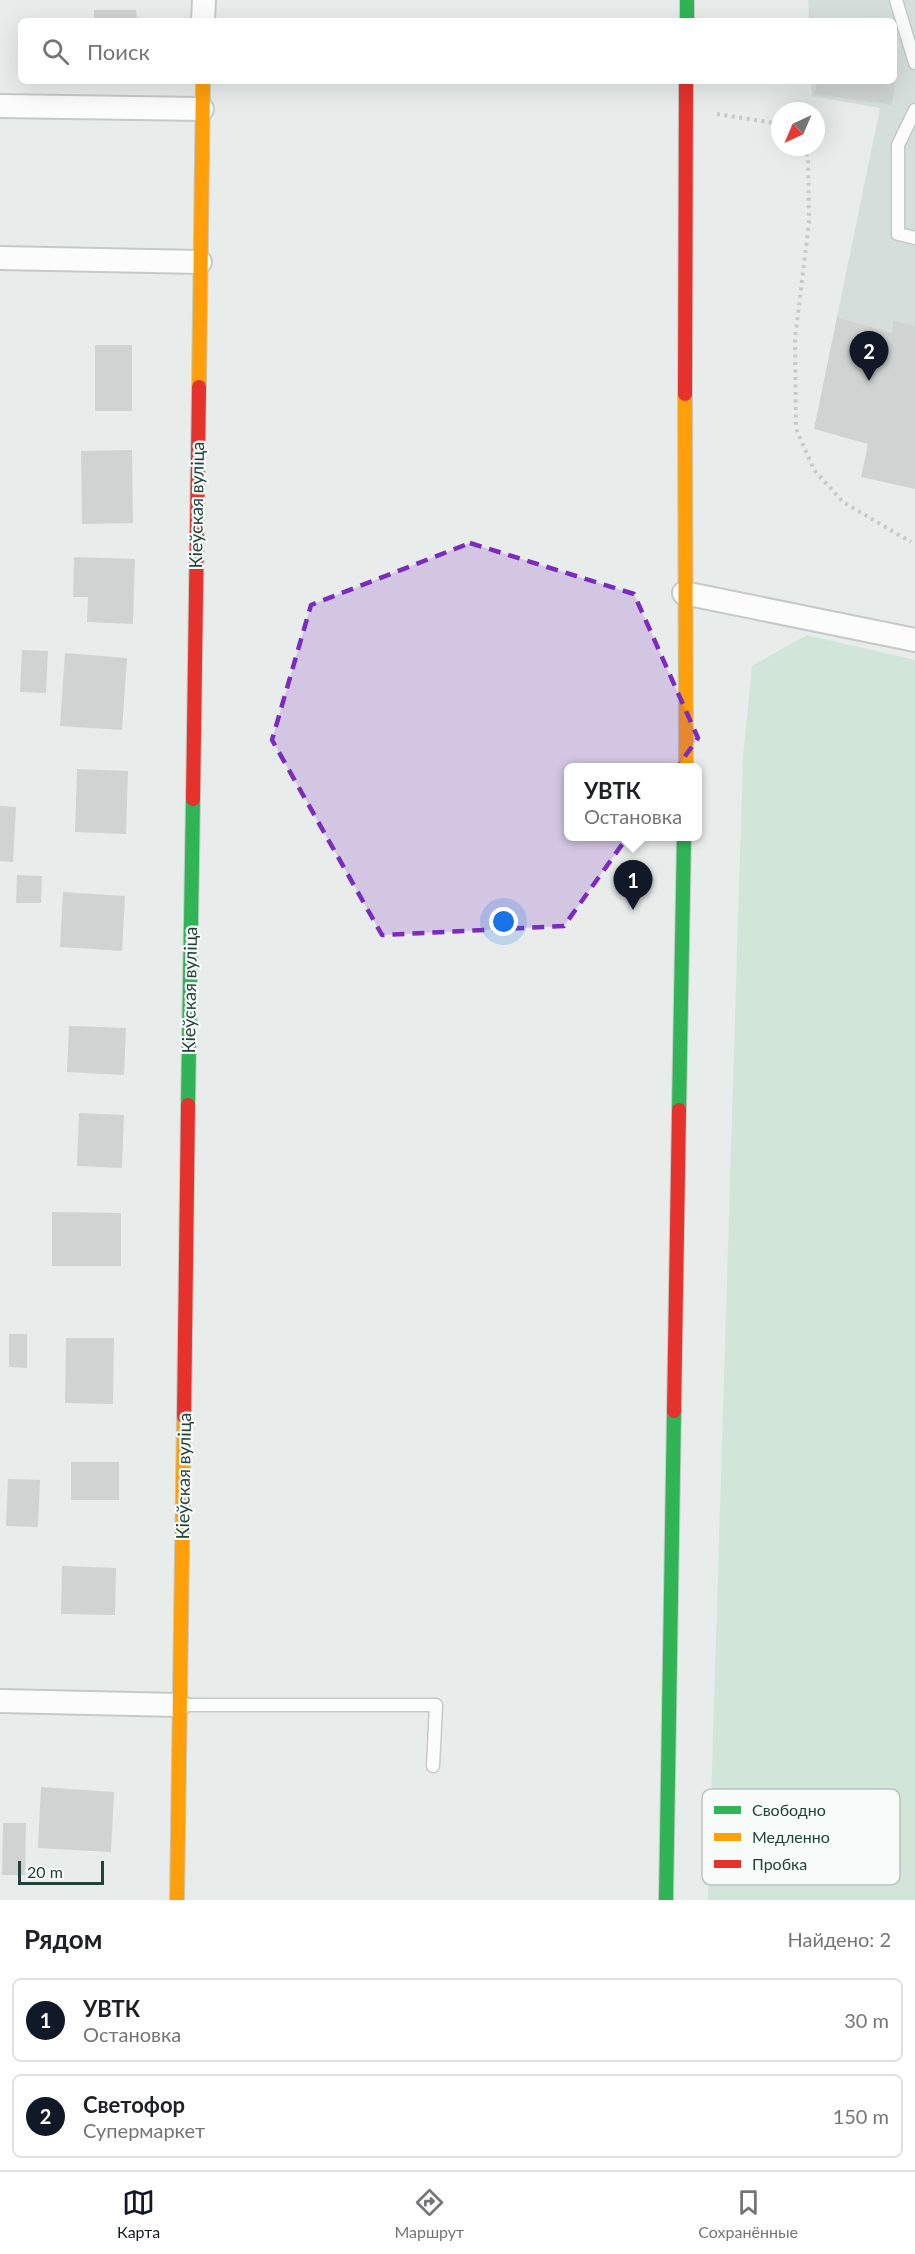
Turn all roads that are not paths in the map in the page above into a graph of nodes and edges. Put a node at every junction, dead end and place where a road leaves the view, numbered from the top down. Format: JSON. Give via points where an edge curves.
{"nodes":[{"id":1,"x":204,"y":0,"type":"edge"},
{"id":2,"x":687,"y":0,"type":"edge"},
{"id":3,"x":896,"y":0,"type":"edge"},
{"id":4,"x":203,"y":18,"type":"edge"},
{"id":5,"x":687,"y":18,"type":"edge"},
{"id":6,"x":915,"y":63,"type":"edge"},
{"id":7,"x":203,"y":84,"type":"edge"},
{"id":8,"x":686,"y":84,"type":"edge"},
{"id":9,"x":0,"y":106,"type":"edge"},
{"id":10,"x":202,"y":109,"type":"junction"},
{"id":11,"x":915,"y":110,"type":"edge"},
{"id":12,"x":915,"y":238,"type":"edge"},
{"id":13,"x":0,"y":258,"type":"edge"},
{"id":14,"x":200,"y":262,"type":"junction"},
{"id":15,"x":684,"y":593,"type":"junction"},
{"id":16,"x":915,"y":640,"type":"edge"},
{"id":17,"x":686,"y":763,"type":"edge"},
{"id":18,"x":684,"y":841,"type":"edge"},
{"id":19,"x":0,"y":1701,"type":"edge"},
{"id":20,"x":179,"y":1705,"type":"junction"},
{"id":21,"x":433,"y":1766,"type":"dead end"},
{"id":22,"x":177,"y":1900,"type":"edge"},
{"id":23,"x":666,"y":1900,"type":"edge"}],
"edges":[{"from":1,"to":4,"type":"street"},
{"from":2,"to":5,"type":"street"},
{"from":3,"to":6,"type":"lane"},
{"from":7,"to":10,"type":"street","name":"Кіеўская вуліца"},
{"from":8,"to":15,"type":"street"},
{"from":9,"to":10,"type":"street"},
{"from":10,"to":14,"type":"street","name":"Кіеўская вуліца"},
{"from":11,"to":12,"type":"lane","via":[[898,145],[898,234]]},
{"from":13,"to":14,"type":"street"},
{"from":14,"to":20,"type":"street","name":"Кіеўская вуліца"},
{"from":15,"to":16,"type":"street"},
{"from":15,"to":17,"type":"street"},
{"from":18,"to":23,"type":"street"},
{"from":19,"to":20,"type":"street"},
{"from":20,"to":21,"type":"lane","via":[[436,1705]]},
{"from":20,"to":22,"type":"street","name":"Кіеўская вуліца"}]}
